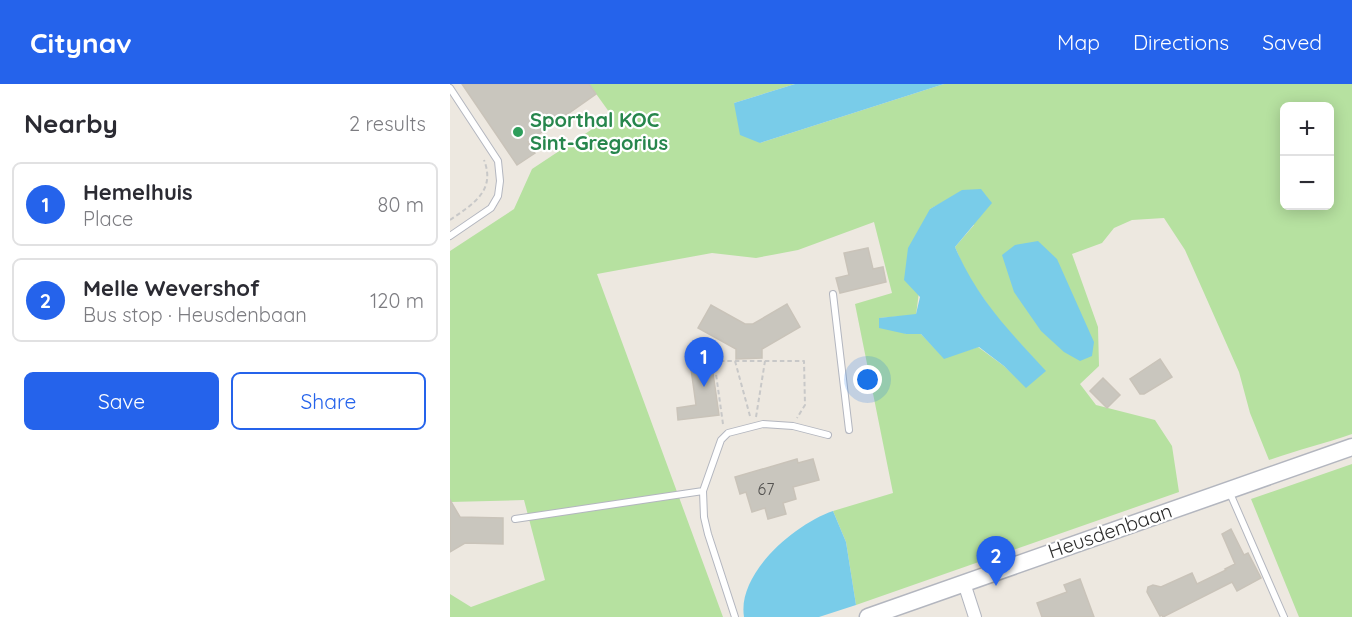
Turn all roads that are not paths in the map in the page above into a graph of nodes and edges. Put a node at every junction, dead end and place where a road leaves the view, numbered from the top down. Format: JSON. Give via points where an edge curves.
{"nodes":[{"id":1,"x":450,"y":88,"type":"edge"},
{"id":2,"x":450,"y":236,"type":"edge"},
{"id":3,"x":833,"y":294,"type":"dead end"},
{"id":4,"x":849,"y":430,"type":"dead end"},
{"id":5,"x":828,"y":435,"type":"dead end"},
{"id":6,"x":1352,"y":447,"type":"edge"},
{"id":7,"x":1229,"y":489,"type":"junction"},
{"id":8,"x":703,"y":491,"type":"junction"},
{"id":9,"x":514,"y":519,"type":"dead end"},
{"id":10,"x":964,"y":583,"type":"junction"},
{"id":11,"x":735,"y":617,"type":"edge"},
{"id":12,"x":868,"y":617,"type":"edge"},
{"id":13,"x":975,"y":617,"type":"edge"},
{"id":14,"x":1284,"y":617,"type":"edge"}],
"edges":[{"from":1,"to":2,"type":"lane","via":[[498,161],[500,181],[491,208]]},
{"from":3,"to":4,"type":"lane"},
{"from":5,"to":8,"type":"lane","via":[[793,426],[763,424],[728,433],[721,440]]},
{"from":6,"to":7,"type":"main road","name":"Heusdenbaan"},
{"from":7,"to":10,"type":"main road","name":"Heusdenbaan"},
{"from":7,"to":14,"type":"lane"},
{"from":8,"to":9,"type":"lane"},
{"from":8,"to":11,"type":"lane","via":[[708,534]]},
{"from":10,"to":12,"type":"main road","name":"Heusdenbaan"},
{"from":10,"to":13,"type":"street"}]}
